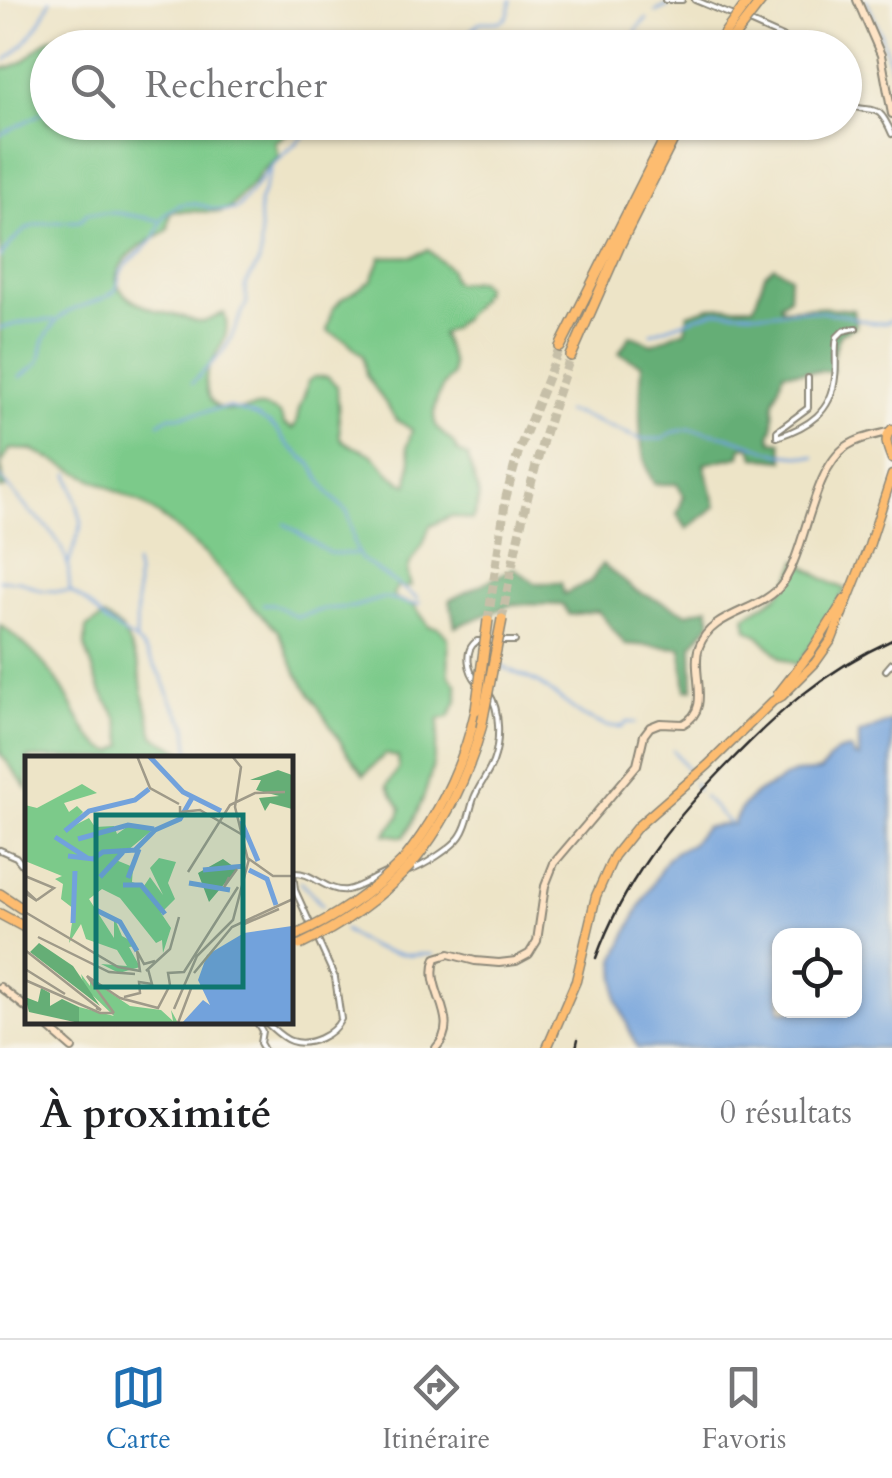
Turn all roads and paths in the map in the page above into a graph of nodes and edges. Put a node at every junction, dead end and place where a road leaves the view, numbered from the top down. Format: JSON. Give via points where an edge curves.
{"nodes":[{"id":1,"x":666,"y":0,"type":"edge"},
{"id":2,"x":682,"y":0,"type":"edge"},
{"id":3,"x":695,"y":0,"type":"edge"},
{"id":4,"x":748,"y":0,"type":"edge"},
{"id":5,"x":762,"y":0,"type":"edge"},
{"id":6,"x":857,"y":0,"type":"edge"},
{"id":7,"x":727,"y":30,"type":"edge"},
{"id":8,"x":739,"y":30,"type":"edge"},
{"id":9,"x":768,"y":30,"type":"edge"},
{"id":10,"x":890,"y":97,"type":"edge"},
{"id":11,"x":862,"y":108,"type":"edge"},
{"id":12,"x":892,"y":114,"type":"edge"},
{"id":13,"x":892,"y":134,"type":"edge"},
{"id":14,"x":666,"y":140,"type":"edge"},
{"id":15,"x":671,"y":140,"type":"edge"},
{"id":16,"x":661,"y":155,"type":"junction"},
{"id":17,"x":856,"y":328,"type":"dead end"},
{"id":18,"x":560,"y":347,"type":"tunnel mouth"},
{"id":19,"x":571,"y":356,"type":"tunnel mouth"},
{"id":20,"x":808,"y":378,"type":"dead end"},
{"id":21,"x":891,"y":430,"type":"edge"},
{"id":22,"x":863,"y":439,"type":"junction"},
{"id":23,"x":890,"y":454,"type":"edge"},
{"id":24,"x":892,"y":475,"type":"edge"},
{"id":25,"x":488,"y":620,"type":"tunnel mouth"},
{"id":26,"x":502,"y":620,"type":"tunnel mouth"},
{"id":27,"x":515,"y":641,"type":"dead end"},
{"id":28,"x":892,"y":662,"type":"edge"},
{"id":29,"x":886,"y":670,"type":"dead end"},
{"id":30,"x":0,"y":850,"type":"edge"},
{"id":31,"x":407,"y":863,"type":"junction"},
{"id":32,"x":25,"y":868,"type":"edge"},
{"id":33,"x":292,"y":874,"type":"edge"},
{"id":34,"x":292,"y":877,"type":"edge"},
{"id":35,"x":0,"y":894,"type":"edge"},
{"id":36,"x":21,"y":908,"type":"dead end"},
{"id":37,"x":0,"y":914,"type":"edge"},
{"id":38,"x":25,"y":927,"type":"edge"},
{"id":39,"x":297,"y":940,"type":"dead end"},
{"id":40,"x":0,"y":987,"type":"edge"},
{"id":41,"x":25,"y":1007,"type":"edge"},
{"id":42,"x":44,"y":1023,"type":"edge"},
{"id":43,"x":258,"y":1023,"type":"edge"},
{"id":44,"x":268,"y":1023,"type":"edge"},
{"id":45,"x":72,"y":1048,"type":"edge"},
{"id":46,"x":264,"y":1048,"type":"edge"},
{"id":47,"x":436,"y":1048,"type":"edge"},
{"id":48,"x":547,"y":1048,"type":"edge"}],
"edges":[{"from":1,"to":2,"type":"street"},
{"from":3,"to":9,"type":"street"},
{"from":4,"to":7,"type":"highway","bridge":true},
{"from":5,"to":8,"type":"highway","bridge":true},
{"from":6,"to":10,"type":"main road"},
{"from":10,"to":12,"type":"main road"},
{"from":11,"to":13,"type":"street","via":[[883,114]]},
{"from":14,"to":16,"type":"highway"},
{"from":15,"to":16,"type":"highway"},
{"from":16,"to":18,"type":"highway"},
{"from":16,"to":19,"type":"highway"},
{"from":17,"to":20,"type":"street","via":[[836,337],[836,376],[825,410],[777,437],[806,412]]},
{"from":21,"to":22,"type":"main road"},
{"from":21,"to":23,"type":"main road"},
{"from":22,"to":23,"type":"main road"},
{"from":22,"to":47,"type":"main road","via":[[831,464],[775,593],[702,640],[694,717],[650,728],[637,765],[553,865],[531,952],[507,962],[436,958],[433,976],[446,1028]]},
{"from":24,"to":48,"type":"main road","via":[[858,573],[815,655],[614,856]]},
{"from":25,"to":31,"type":"highway","bridge":true,"via":[[467,746]]},
{"from":26,"to":31,"type":"highway","bridge":true,"via":[[470,767],[438,829]]},
{"from":27,"to":33,"type":"street","via":[[476,640],[469,647],[472,676],[494,700],[498,736],[456,842],[414,870],[387,872],[350,890]]},
{"from":28,"to":29,"type":"street"},
{"from":30,"to":32,"type":"street"},
{"from":31,"to":39,"type":"highway","bridge":true,"via":[[365,908],[336,928]]},
{"from":34,"to":44,"type":"street","via":[[335,978],[342,1014],[332,1032],[299,1042]]},
{"from":35,"to":36,"type":"highway"},
{"from":37,"to":38,"type":"highway"},
{"from":40,"to":41,"type":"main road"},
{"from":42,"to":45,"type":"main road"},
{"from":43,"to":46,"type":"street"}]}
